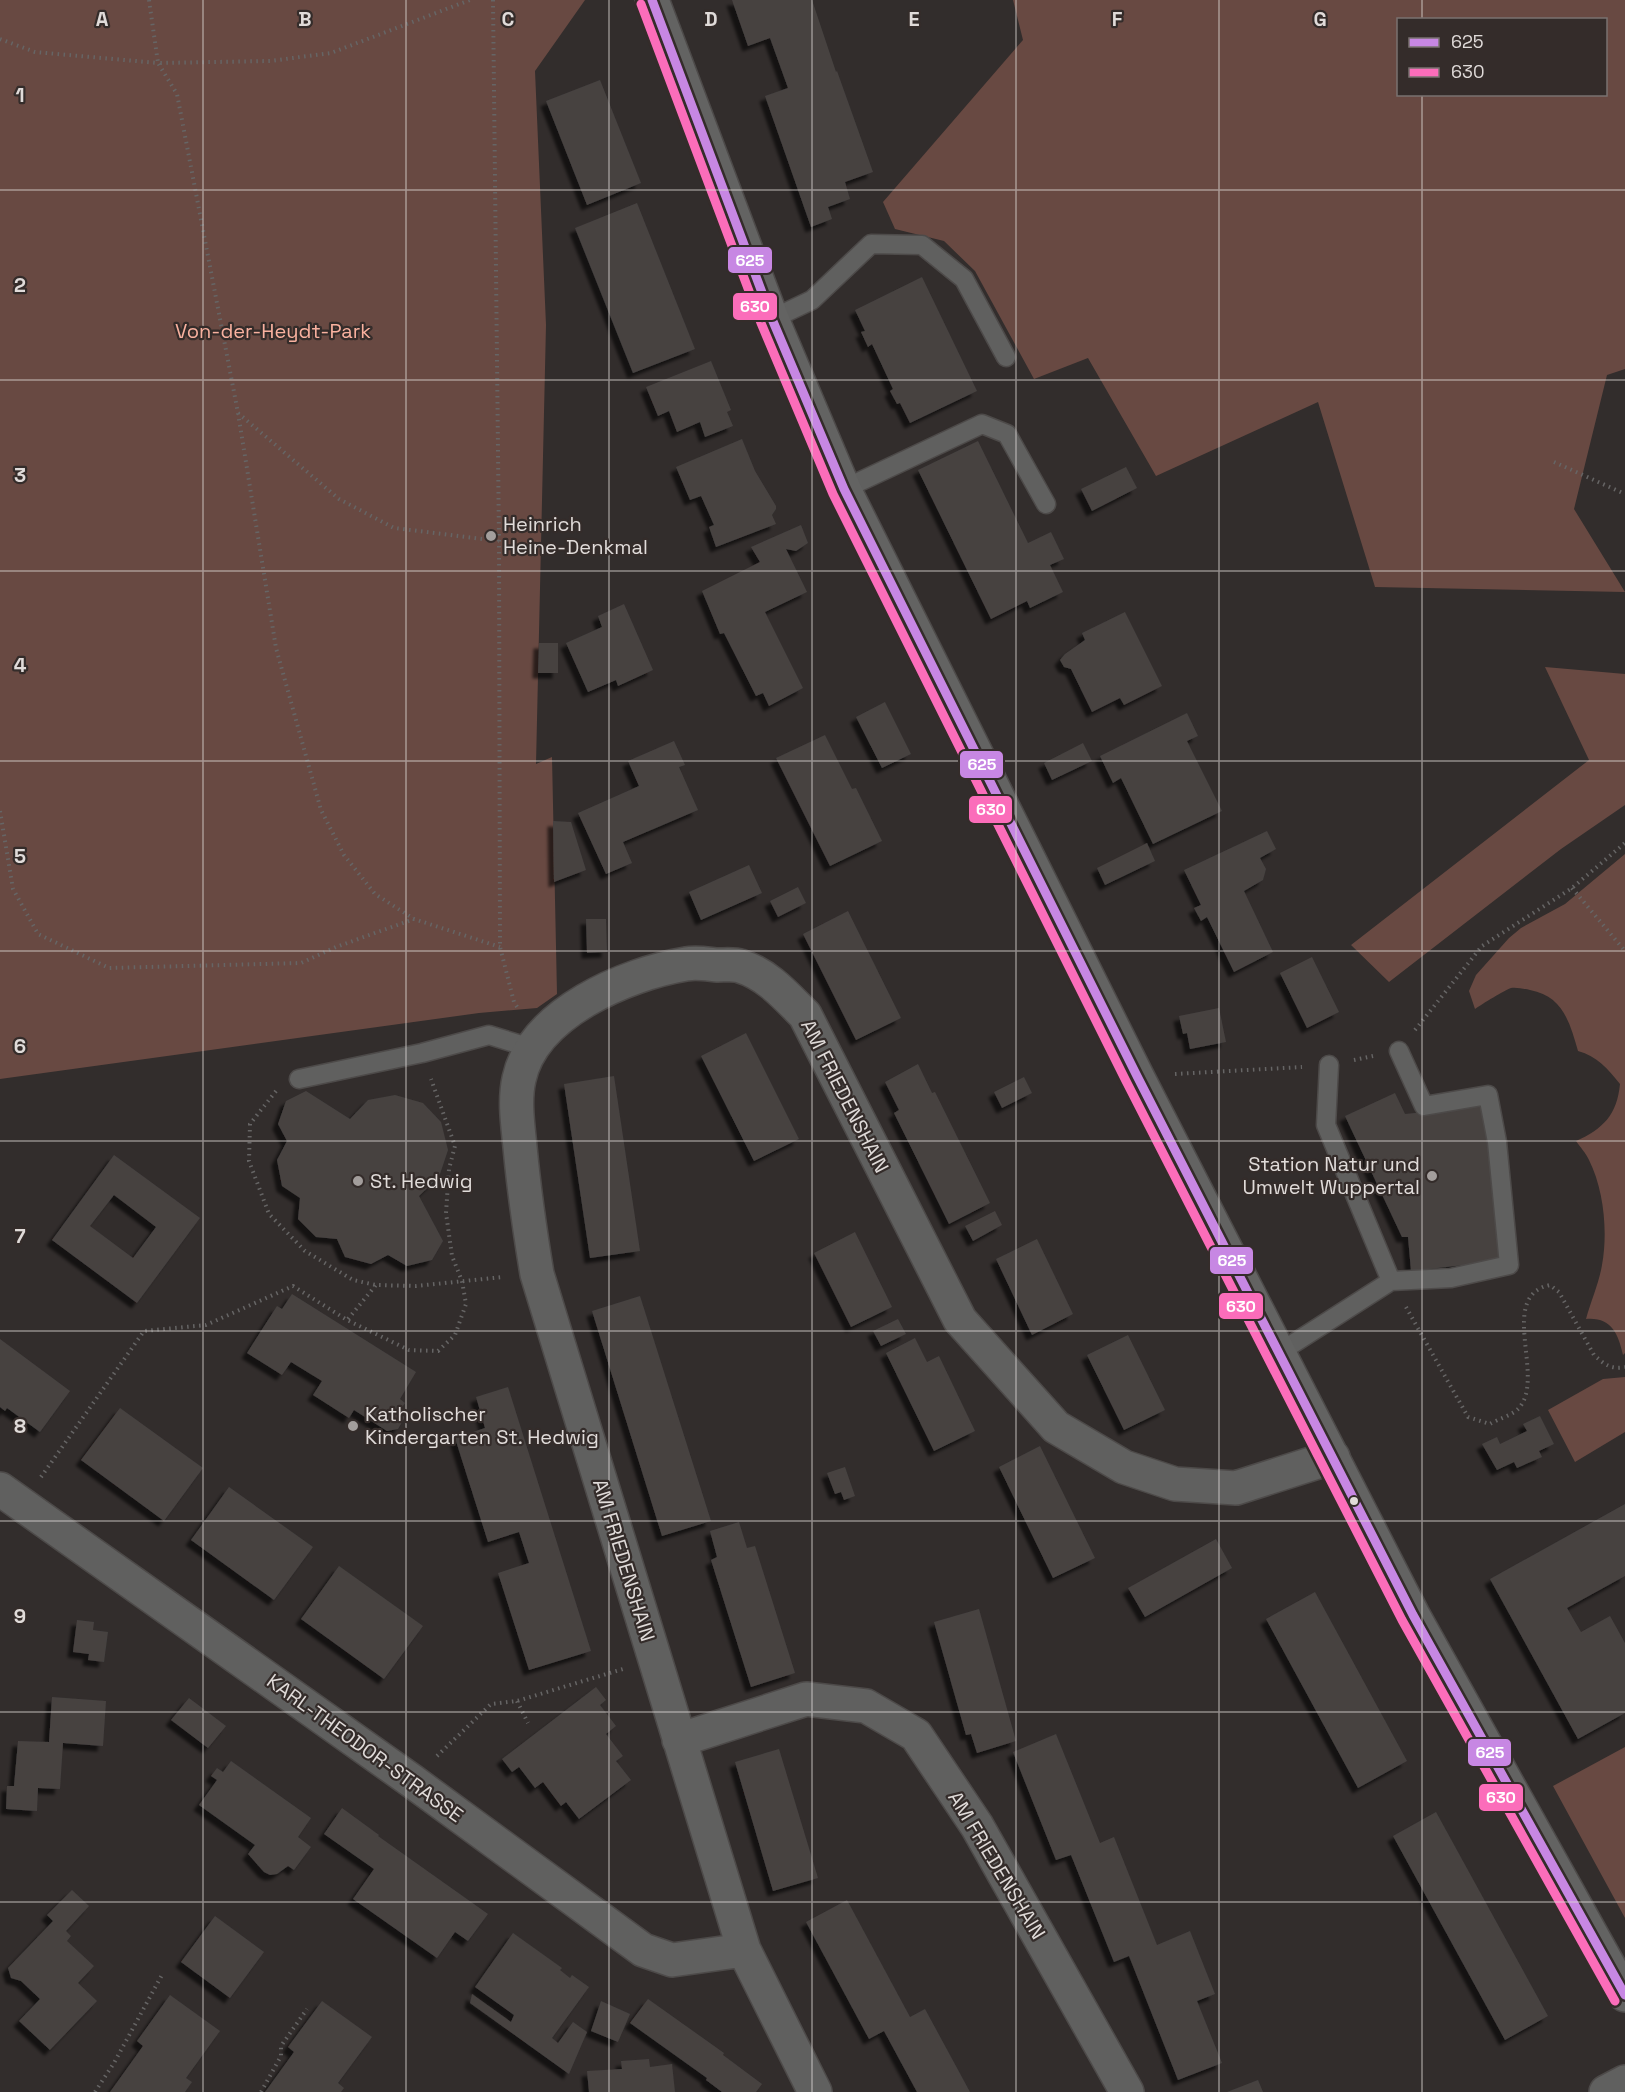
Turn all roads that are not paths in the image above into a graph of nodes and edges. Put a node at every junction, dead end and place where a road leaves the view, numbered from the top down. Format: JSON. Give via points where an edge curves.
{"nodes":[{"id":1,"x":652,"y":0,"type":"edge"},
{"id":2,"x":772,"y":319,"type":"junction"},
{"id":3,"x":1006,"y":357,"type":"dead end"},
{"id":4,"x":844,"y":489,"type":"junction"},
{"id":5,"x":1046,"y":504,"type":"dead end"},
{"id":6,"x":534,"y":1044,"type":"junction"},
{"id":7,"x":1398,"y":1052,"type":"road end"},
{"id":8,"x":1329,"y":1065,"type":"road end"},
{"id":9,"x":299,"y":1079,"type":"road end"},
{"id":10,"x":1391,"y":1281,"type":"junction"},
{"id":11,"x":1280,"y":1352,"type":"junction"},
{"id":12,"x":1334,"y":1457,"type":"junction"},
{"id":13,"x":11,"y":1497,"type":"edge"},
{"id":14,"x":679,"y":1740,"type":"junction"},
{"id":15,"x":744,"y":1950,"type":"junction"},
{"id":16,"x":1625,"y":1995,"type":"edge"},
{"id":17,"x":1625,"y":2082,"type":"edge"},
{"id":18,"x":815,"y":2092,"type":"edge"},
{"id":19,"x":1127,"y":2092,"type":"edge"},
{"id":20,"x":1606,"y":2092,"type":"edge"}],
"edges":[{"from":1,"to":2,"type":"main road"},
{"from":2,"to":3,"type":"lane","via":[[812,300],[871,244],[922,244],[964,279]]},
{"from":2,"to":4,"type":"main road"},
{"from":4,"to":5,"type":"lane","via":[[982,424],[1007,434]]},
{"from":4,"to":11,"type":"main road","via":[[1137,1076]]},
{"from":6,"to":9,"type":"lane","via":[[489,1035]]},
{"from":6,"to":12,"type":"street","name":"AM FRIEDENSHAIN","via":[[577,1007],[643,974],[688,963],[740,965],[773,982],[804,1015],[960,1320],[1056,1427],[1124,1467],[1175,1484],[1236,1488]]},
{"from":6,"to":14,"type":"street","name":"AM FRIEDENSHAIN","via":[[519,1079],[517,1118],[524,1198],[537,1274]]},
{"from":7,"to":10,"type":"lane","via":[[1424,1106],[1488,1095],[1497,1142],[1509,1265],[1451,1278]]},
{"from":8,"to":10,"type":"lane","via":[[1326,1125]]},
{"from":10,"to":11,"type":"lane"},
{"from":11,"to":12,"type":"main road"},
{"from":12,"to":16,"type":"main road","via":[[1413,1615]]},
{"from":13,"to":15,"type":"street","name":"KARL-THEODOR-STRASSE","via":[[644,1950],[672,1960]]},
{"from":14,"to":15,"type":"street","name":"AM FRIEDENSHAIN"},
{"from":14,"to":19,"type":"street","name":"AM FRIEDENSHAIN","via":[[807,1699],[866,1706],[916,1735],[977,1826]]},
{"from":15,"to":18,"type":"street","name":"AM FRIEDENSHAIN"},
{"from":17,"to":20,"type":"street"}]}
